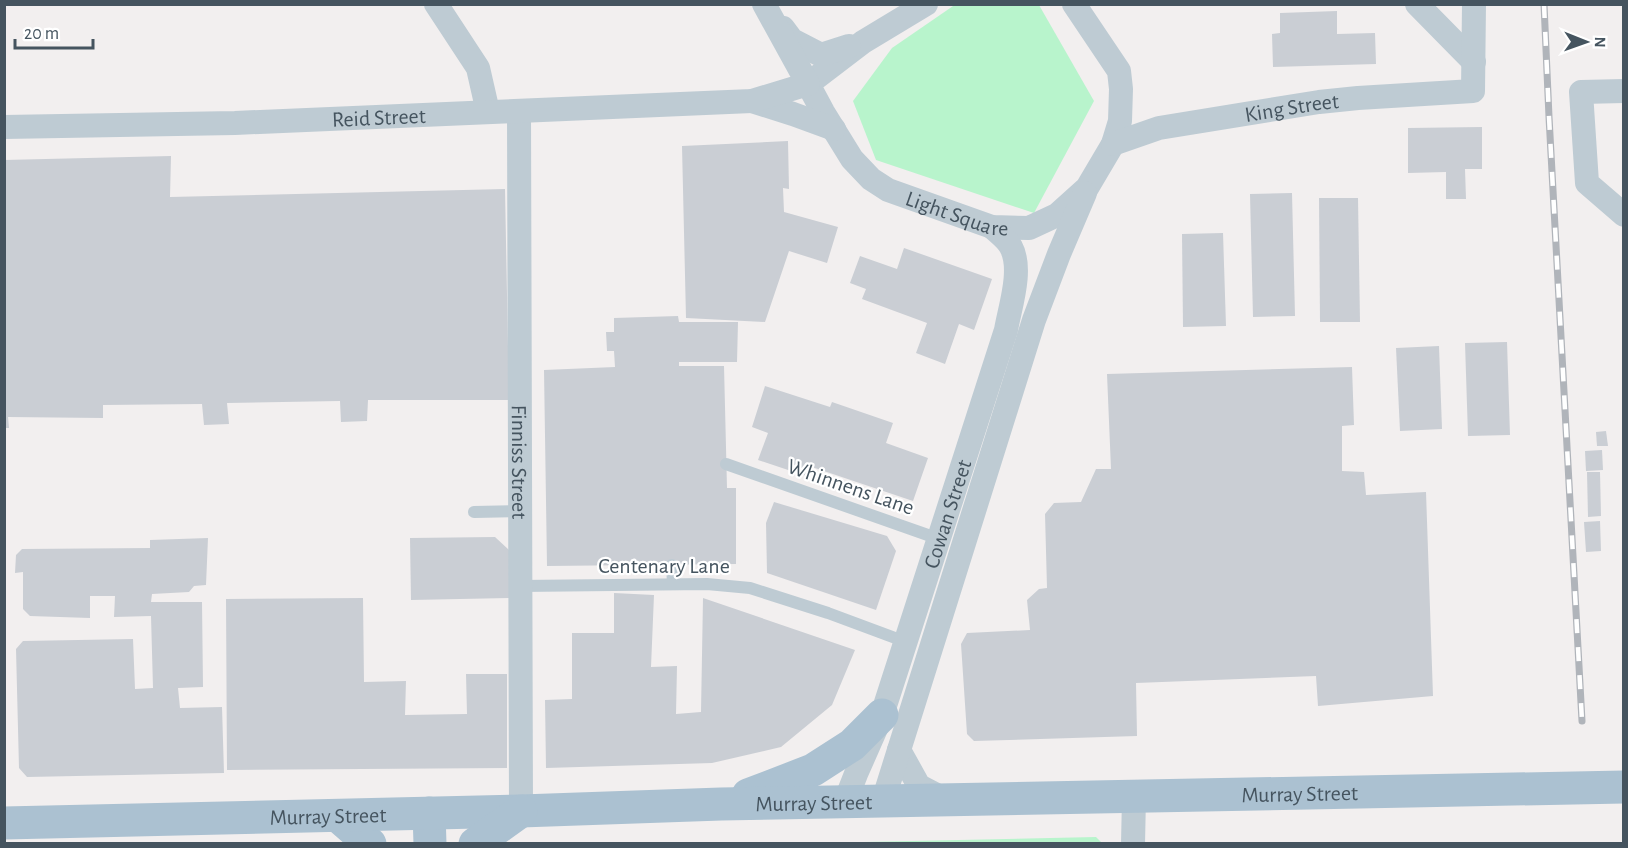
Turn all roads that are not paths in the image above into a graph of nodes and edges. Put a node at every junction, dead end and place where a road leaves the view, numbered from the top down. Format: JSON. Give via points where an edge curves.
{"nodes":[{"id":1,"x":436,"y":4,"type":"edge"},
{"id":2,"x":926,"y":4,"type":"edge"},
{"id":3,"x":1074,"y":4,"type":"edge"},
{"id":4,"x":1417,"y":4,"type":"edge"},
{"id":5,"x":1474,"y":4,"type":"edge"},
{"id":6,"x":764,"y":5,"type":"edge"},
{"id":7,"x":862,"y":42,"type":"junction"},
{"id":8,"x":1474,"y":62,"type":"junction"},
{"id":9,"x":808,"y":84,"type":"junction"},
{"id":10,"x":1623,"y":91,"type":"edge"},
{"id":11,"x":752,"y":101,"type":"junction"},
{"id":12,"x":488,"y":112,"type":"junction"},
{"id":13,"x":519,"y":112,"type":"junction"},
{"id":14,"x":4,"y":127,"type":"edge"},
{"id":15,"x":834,"y":129,"type":"junction"},
{"id":16,"x":1113,"y":144,"type":"junction"},
{"id":17,"x":1087,"y":188,"type":"junction"},
{"id":18,"x":1623,"y":214,"type":"edge"},
{"id":19,"x":992,"y":227,"type":"junction"},
{"id":20,"x":726,"y":464,"type":"dead end"},
{"id":21,"x":520,"y":511,"type":"junction"},
{"id":22,"x":474,"y":512,"type":"dead end"},
{"id":23,"x":939,"y":539,"type":"junction"},
{"id":24,"x":963,"y":548,"type":"junction"},
{"id":25,"x":672,"y":564,"type":"dead end"},
{"id":26,"x":673,"y":584,"type":"junction"},
{"id":27,"x":520,"y":586,"type":"junction"},
{"id":28,"x":906,"y":642,"type":"junction"},
{"id":29,"x":882,"y":715,"type":"junction"},
{"id":30,"x":899,"y":750,"type":"junction"},
{"id":31,"x":1623,"y":787,"type":"edge"},
{"id":32,"x":1134,"y":796,"type":"junction"},
{"id":33,"x":947,"y":800,"type":"junction"},
{"id":34,"x":883,"y":801,"type":"junction"},
{"id":35,"x":845,"y":802,"type":"junction"},
{"id":36,"x":721,"y":804,"type":"junction"},
{"id":37,"x":521,"y":811,"type":"junction"},
{"id":38,"x":338,"y":816,"type":"junction"},
{"id":39,"x":4,"y":823,"type":"edge"},
{"id":40,"x":421,"y":829,"type":"edge"},
{"id":41,"x":370,"y":843,"type":"edge"},
{"id":42,"x":475,"y":843,"type":"edge"},
{"id":43,"x":1133,"y":843,"type":"edge"}],
"edges":[{"from":1,"to":12,"type":"street","via":[[478,68]]},
{"from":2,"to":7,"type":"street"},
{"from":3,"to":16,"type":"street","name":"Light Square","via":[[1119,71],[1120,122]]},
{"from":4,"to":8,"type":"street"},
{"from":5,"to":8,"type":"street"},
{"from":6,"to":7,"type":"street","via":[[792,40],[821,55]]},
{"from":6,"to":9,"type":"street","name":"Light Square"},
{"from":7,"to":9,"type":"street"},
{"from":8,"to":16,"type":"street","name":"King Street","via":[[1473,91],[1319,102],[1159,128]]},
{"from":9,"to":11,"type":"street","name":"Reid Street"},
{"from":9,"to":15,"type":"street","name":"Light Square"},
{"from":10,"to":18,"type":"street","via":[[1581,92],[1587,183]]},
{"from":11,"to":13,"type":"street","name":"Reid Street"},
{"from":11,"to":15,"type":"street","name":"Reid Street"},
{"from":12,"to":13,"type":"street","name":"Reid Street"},
{"from":12,"to":14,"type":"street","name":"Reid Street","via":[[235,123]]},
{"from":13,"to":21,"type":"street","name":"Finniss Street"},
{"from":15,"to":19,"type":"street","name":"Light Square","via":[[852,159],[888,190]]},
{"from":16,"to":17,"type":"street","name":"Light Square"},
{"from":17,"to":19,"type":"street","name":"Light Square","via":[[1042,223],[1029,228]]},
{"from":17,"to":24,"type":"street","name":"Cowan Street","via":[[1034,320]]},
{"from":19,"to":23,"type":"street","name":"Cowan Street","via":[[1011,246],[1017,270],[1006,330]]},
{"from":20,"to":23,"type":"lane","name":"Whinnens Lane"},
{"from":21,"to":22,"type":"lane"},
{"from":21,"to":27,"type":"street","name":"Finniss Street"},
{"from":23,"to":24,"type":"lane","name":"Whinnens Lane"},
{"from":23,"to":28,"type":"street","name":"Cowan Street"},
{"from":24,"to":30,"type":"street","name":"Cowan Street"},
{"from":25,"to":26,"type":"lane"},
{"from":26,"to":27,"type":"lane","name":"Centenary Lane"},
{"from":26,"to":28,"type":"lane","name":"Centenary Lane","via":[[750,588]]},
{"from":27,"to":37,"type":"street","name":"Finniss Street"},
{"from":28,"to":29,"type":"street","name":"Cowan Street"},
{"from":29,"to":35,"type":"street","name":"Cowan Street"},
{"from":29,"to":36,"type":"main road","via":[[852,746],[813,770]]},
{"from":30,"to":33,"type":"street","via":[[919,786]]},
{"from":30,"to":34,"type":"street","name":"Cowan Street"},
{"from":31,"to":32,"type":"main road","name":"Murray Street"},
{"from":32,"to":33,"type":"main road","name":"Murray Street"},
{"from":32,"to":43,"type":"street"},
{"from":33,"to":34,"type":"main road","name":"Murray Street"},
{"from":34,"to":35,"type":"main road","name":"Murray Street"},
{"from":35,"to":36,"type":"main road","name":"Murray Street"},
{"from":36,"to":37,"type":"main road","name":"Murray Street"},
{"from":37,"to":40,"type":"main road","name":"Murray Street"},
{"from":37,"to":42,"type":"main road"},
{"from":38,"to":39,"type":"main road","name":"Murray Street"},
{"from":38,"to":40,"type":"main road","name":"Murray Street"},
{"from":38,"to":41,"type":"main road"}]}
